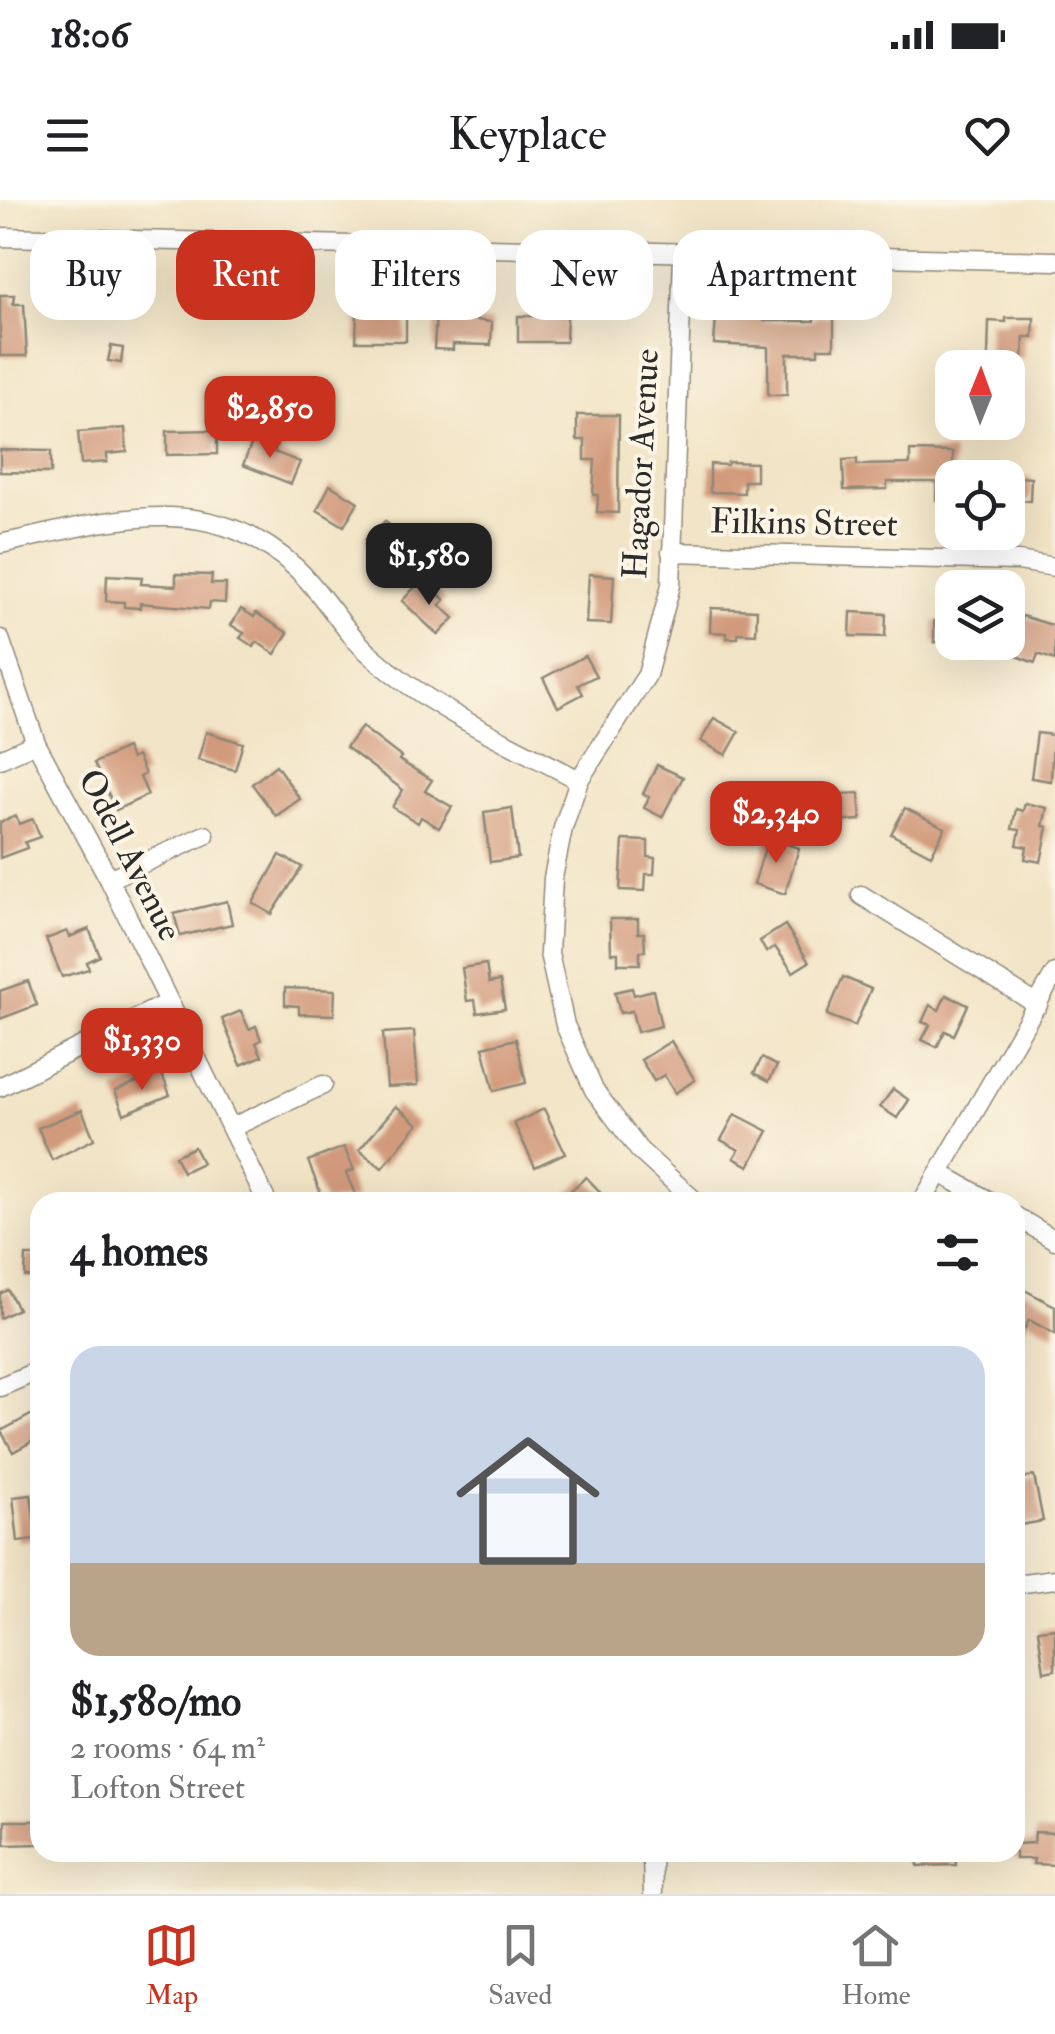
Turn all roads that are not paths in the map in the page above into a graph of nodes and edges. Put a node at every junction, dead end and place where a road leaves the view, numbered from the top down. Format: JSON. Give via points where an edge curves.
{"nodes":[{"id":1,"x":0,"y":236,"type":"edge"},
{"id":2,"x":673,"y":254,"type":"edge"},
{"id":3,"x":892,"y":258,"type":"edge"},
{"id":4,"x":1055,"y":261,"type":"edge"},
{"id":5,"x":680,"y":320,"type":"edge"},
{"id":6,"x":0,"y":544,"type":"edge"},
{"id":7,"x":671,"y":552,"type":"junction"},
{"id":8,"x":1055,"y":567,"type":"edge"},
{"id":9,"x":0,"y":639,"type":"edge"},
{"id":10,"x":36,"y":743,"type":"junction"},
{"id":11,"x":0,"y":759,"type":"edge"},
{"id":12,"x":579,"y":780,"type":"junction"},
{"id":13,"x":205,"y":835,"type":"dead end"},
{"id":14,"x":108,"y":879,"type":"junction"},
{"id":15,"x":861,"y":896,"type":"dead end"},
{"id":16,"x":1055,"y":973,"type":"edge"},
{"id":17,"x":166,"y":1003,"type":"junction"},
{"id":18,"x":1038,"y":1004,"type":"junction"},
{"id":19,"x":322,"y":1085,"type":"dead end"},
{"id":20,"x":0,"y":1086,"type":"edge"},
{"id":21,"x":231,"y":1128,"type":"junction"},
{"id":22,"x":940,"y":1173,"type":"junction"},
{"id":23,"x":262,"y":1192,"type":"edge"},
{"id":24,"x":685,"y":1192,"type":"edge"},
{"id":25,"x":928,"y":1192,"type":"edge"},
{"id":26,"x":974,"y":1192,"type":"edge"},
{"id":27,"x":1025,"y":1222,"type":"edge"},
{"id":28,"x":1055,"y":1240,"type":"edge"},
{"id":29,"x":30,"y":1374,"type":"edge"},
{"id":30,"x":0,"y":1387,"type":"edge"},
{"id":31,"x":1055,"y":1578,"type":"edge"},
{"id":32,"x":1025,"y":1582,"type":"edge"},
{"id":33,"x":652,"y":1862,"type":"edge"},
{"id":34,"x":652,"y":1894,"type":"edge"}],
"edges":[{"from":1,"to":2,"type":"street"},
{"from":3,"to":4,"type":"street"},
{"from":5,"to":7,"type":"street","name":"Hagador Avenue"},
{"from":6,"to":12,"type":"street","via":[[123,518],[196,517],[249,533],[297,569],[369,654],[437,706]]},
{"from":7,"to":8,"type":"street","name":"Filkins Street"},
{"from":7,"to":12,"type":"street","name":"Hagador Avenue","via":[[671,585],[647,675]]},
{"from":9,"to":10,"type":"street","name":"Odell Avenue"},
{"from":10,"to":11,"type":"street"},
{"from":10,"to":14,"type":"street","name":"Odell Avenue"},
{"from":12,"to":24,"type":"street","name":"Hagador Avenue","via":[[553,878],[549,953],[565,1025],[594,1090],[639,1150]]},
{"from":13,"to":14,"type":"street"},
{"from":14,"to":17,"type":"street","name":"Odell Avenue"},
{"from":15,"to":18,"type":"street"},
{"from":16,"to":18,"type":"street"},
{"from":17,"to":20,"type":"street"},
{"from":17,"to":21,"type":"street","name":"Odell Avenue"},
{"from":18,"to":22,"type":"street"},
{"from":19,"to":21,"type":"street"},
{"from":21,"to":23,"type":"street","name":"Odell Avenue"},
{"from":22,"to":25,"type":"street"},
{"from":22,"to":26,"type":"street"},
{"from":27,"to":28,"type":"street"},
{"from":29,"to":30,"type":"street"},
{"from":31,"to":32,"type":"street"},
{"from":33,"to":34,"type":"street"}]}
